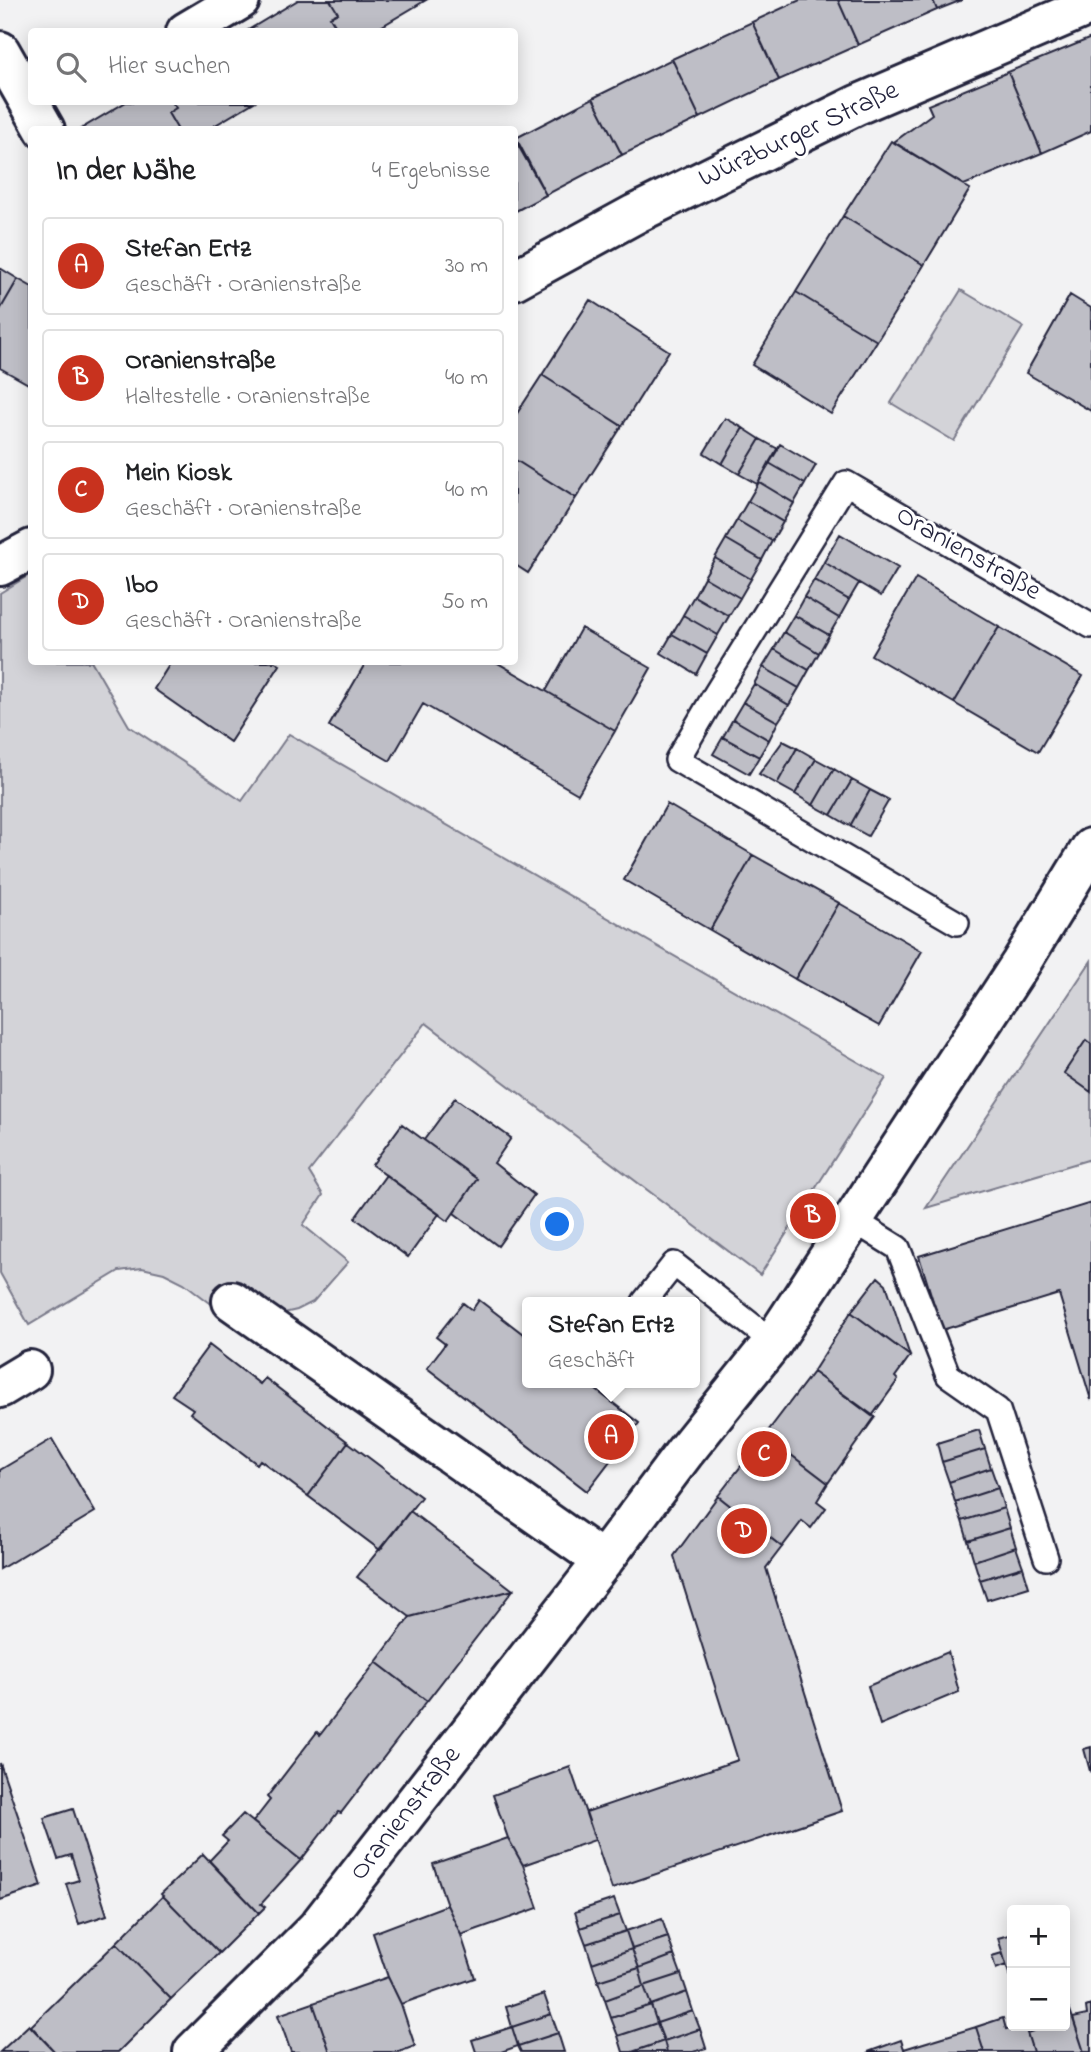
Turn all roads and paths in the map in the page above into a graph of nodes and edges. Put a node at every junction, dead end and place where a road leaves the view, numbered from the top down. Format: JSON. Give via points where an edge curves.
{"nodes":[{"id":1,"x":240,"y":0,"type":"edge"},
{"id":2,"x":1081,"y":5,"type":"edge"},
{"id":3,"x":193,"y":28,"type":"edge"},
{"id":4,"x":0,"y":51,"type":"edge"},
{"id":5,"x":28,"y":87,"type":"edge"},
{"id":6,"x":518,"y":279,"type":"edge"},
{"id":7,"x":28,"y":551,"type":"edge"},
{"id":8,"x":0,"y":566,"type":"edge"},
{"id":9,"x":1091,"y":626,"type":"edge"},
{"id":10,"x":1091,"y":848,"type":"edge"},
{"id":11,"x":957,"y":923,"type":"dead end"},
{"id":12,"x":853,"y":1220,"type":"junction"},
{"id":13,"x":648,"y":1297,"type":"edge"},
{"id":14,"x":232,"y":1301,"type":"dead end"},
{"id":15,"x":773,"y":1342,"type":"junction"},
{"id":16,"x":1046,"y":1558,"type":"dead end"},
{"id":17,"x":603,"y":1561,"type":"junction"},
{"id":18,"x":192,"y":2052,"type":"edge"}],
"edges":[{"from":1,"to":3,"type":"street"},
{"from":2,"to":6,"type":"street","name":"Würzburger Straße","via":[[844,111],[635,214]]},
{"from":4,"to":5,"type":"street"},
{"from":7,"to":8,"type":"street"},
{"from":9,"to":11,"type":"lane","name":"Oranienstraße","via":[[846,483],[677,760]]},
{"from":10,"to":12,"type":"street","name":"Oranienstraße"},
{"from":12,"to":15,"type":"street","name":"Oranienstraße"},
{"from":12,"to":16,"type":"lane","via":[[898,1248],[948,1375],[998,1410]]},
{"from":13,"to":15,"type":"lane","via":[[674,1264]]},
{"from":14,"to":17,"type":"street"},
{"from":15,"to":17,"type":"street","name":"Oranienstraße"},
{"from":17,"to":18,"type":"street","name":"Oranienstraße","via":[[317,1928]]}]}
